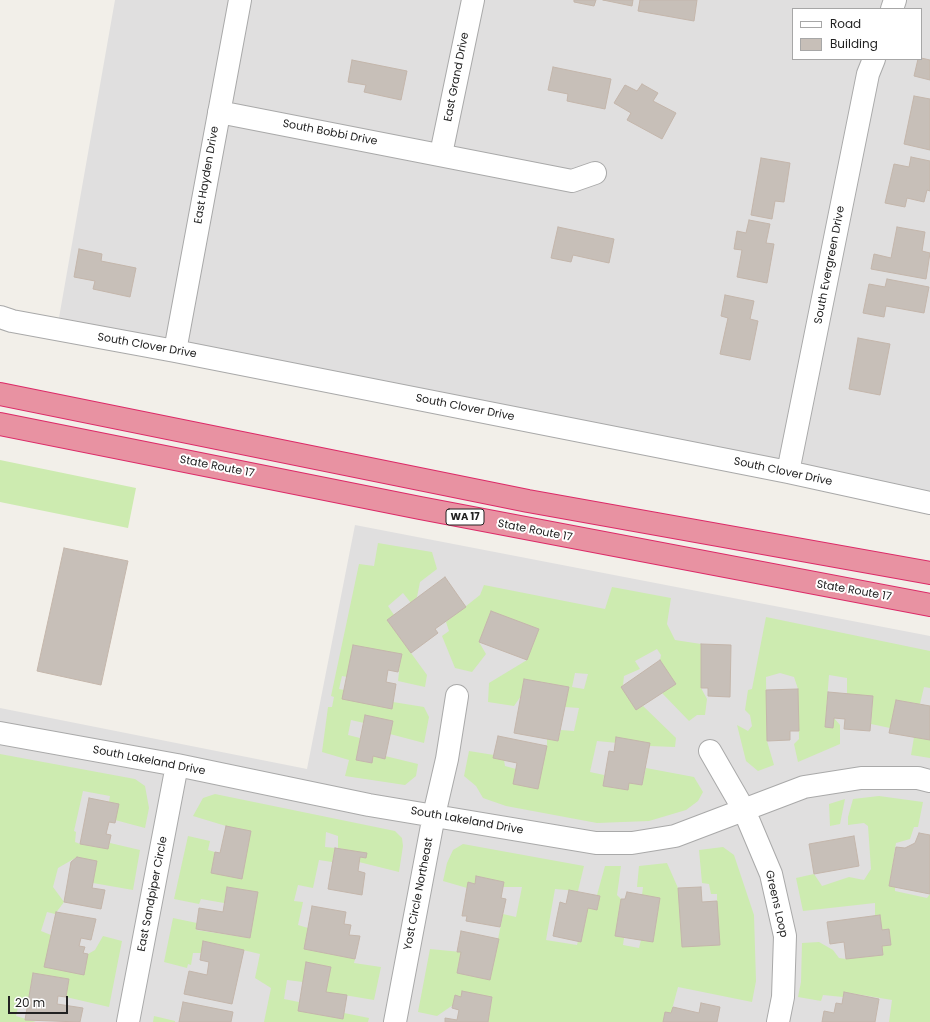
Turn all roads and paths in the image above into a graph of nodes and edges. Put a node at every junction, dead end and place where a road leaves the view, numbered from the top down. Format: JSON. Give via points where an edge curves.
{"nodes":[{"id":1,"x":240,"y":0,"type":"edge"},
{"id":2,"x":472,"y":0,"type":"edge"},
{"id":3,"x":874,"y":60,"type":"edge"},
{"id":4,"x":219,"y":112,"type":"junction"},
{"id":5,"x":441,"y":154,"type":"junction"},
{"id":6,"x":595,"y":173,"type":"dead end"},
{"id":7,"x":0,"y":317,"type":"edge"},
{"id":8,"x":175,"y":351,"type":"junction"},
{"id":9,"x":0,"y":394,"type":"edge"},
{"id":10,"x":0,"y":424,"type":"edge"},
{"id":11,"x":788,"y":472,"type":"junction"},
{"id":12,"x":930,"y":502,"type":"edge"},
{"id":13,"x":930,"y":573,"type":"edge"},
{"id":14,"x":930,"y":605,"type":"edge"},
{"id":15,"x":457,"y":696,"type":"dead end"},
{"id":16,"x":0,"y":733,"type":"edge"},
{"id":17,"x":710,"y":750,"type":"dead end"},
{"id":18,"x":177,"y":766,"type":"junction"},
{"id":19,"x":930,"y":781,"type":"edge"},
{"id":20,"x":744,"y":810,"type":"junction"},
{"id":21,"x":434,"y":815,"type":"junction"},
{"id":22,"x":128,"y":1022,"type":"edge"},
{"id":23,"x":395,"y":1022,"type":"edge"},
{"id":24,"x":778,"y":1022,"type":"edge"}],
"edges":[{"from":1,"to":4,"type":"street","name":"East Hayden Drive"},
{"from":2,"to":5,"type":"street","name":"East Grand Drive"},
{"from":3,"to":11,"type":"street","name":"South Evergreen Drive","via":[[868,74]]},
{"from":4,"to":5,"type":"street","name":"South Bobbi Drive"},
{"from":4,"to":8,"type":"street","name":"East Hayden Drive"},
{"from":5,"to":6,"type":"street","name":"South Bobbi Drive","via":[[572,181]]},
{"from":7,"to":8,"type":"street","name":"South Clover Drive"},
{"from":8,"to":11,"type":"street","name":"South Clover Drive"},
{"from":9,"to":13,"type":"highway","via":[[528,501]]},
{"from":10,"to":14,"type":"highway","name":"State Route 17","number":"WA 17","via":[[420,508]]},
{"from":11,"to":12,"type":"street","name":"South Clover Drive"},
{"from":15,"to":21,"type":"street","name":"Yost Circle Northeast","via":[[447,759]]},
{"from":16,"to":18,"type":"street","name":"South Lakeland Drive"},
{"from":17,"to":20,"type":"street","name":"Greens Loop"},
{"from":18,"to":21,"type":"street","name":"South Lakeland Drive","via":[[369,805]]},
{"from":18,"to":22,"type":"street","name":"East Sandpiper Circle"},
{"from":19,"to":20,"type":"street","name":"South Lakeland Drive","via":[[918,778],[861,778],[817,784]]},
{"from":20,"to":21,"type":"street","name":"South Lakeland Drive","via":[[675,836],[625,844],[591,843]]},
{"from":20,"to":24,"type":"street","name":"Greens Loop","via":[[771,874],[785,936],[783,997]]},
{"from":21,"to":23,"type":"street","name":"Yost Circle Northeast"}]}
